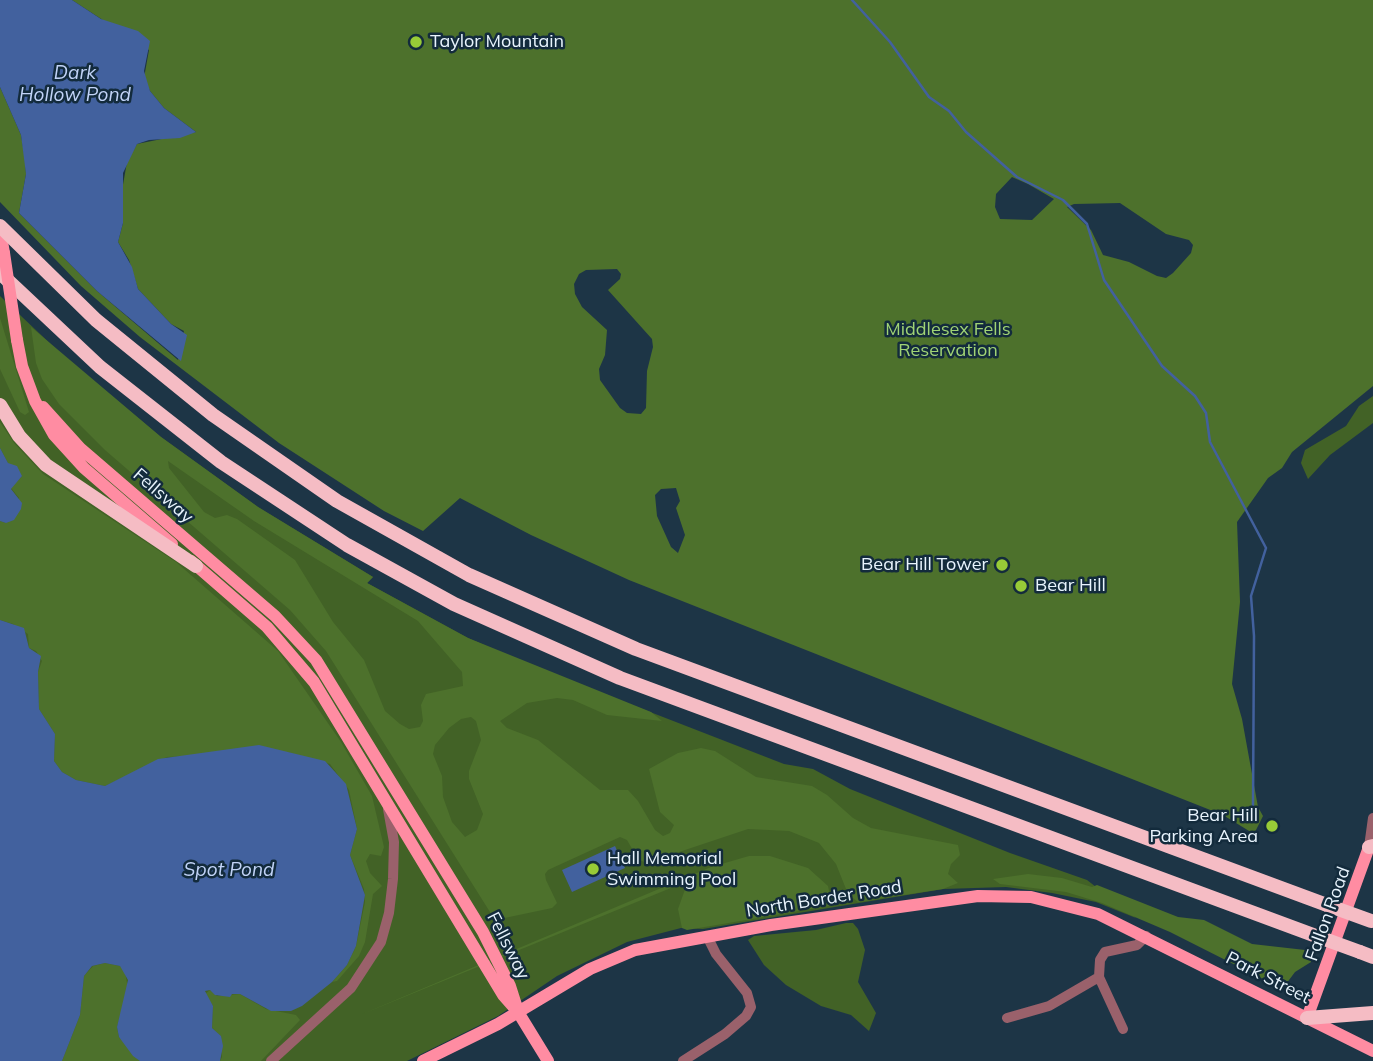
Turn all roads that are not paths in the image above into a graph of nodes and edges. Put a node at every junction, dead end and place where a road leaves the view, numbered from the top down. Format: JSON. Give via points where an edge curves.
{"nodes":[{"id":1,"x":0,"y":228,"type":"edge"},
{"id":2,"x":0,"y":273,"type":"edge"},
{"id":3,"x":32,"y":393,"type":"junction"},
{"id":4,"x":0,"y":405,"type":"edge"},
{"id":5,"x":196,"y":566,"type":"junction"},
{"id":6,"x":386,"y":799,"type":"junction"},
{"id":7,"x":1373,"y":818,"type":"edge"},
{"id":8,"x":1371,"y":846,"type":"edge"},
{"id":9,"x":1372,"y":921,"type":"edge"},
{"id":10,"x":707,"y":936,"type":"junction"},
{"id":11,"x":1146,"y":936,"type":"junction"},
{"id":12,"x":1366,"y":955,"type":"edge"},
{"id":13,"x":1099,"y":977,"type":"junction"},
{"id":14,"x":518,"y":1012,"type":"junction"},
{"id":15,"x":1373,"y":1013,"type":"edge"},
{"id":16,"x":1007,"y":1018,"type":"dead end"},
{"id":17,"x":1307,"y":1018,"type":"junction"},
{"id":18,"x":1123,"y":1029,"type":"dead end"},
{"id":19,"x":1373,"y":1051,"type":"edge"},
{"id":20,"x":430,"y":1059,"type":"edge"},
{"id":21,"x":271,"y":1061,"type":"edge"},
{"id":22,"x":548,"y":1061,"type":"edge"},
{"id":23,"x":683,"y":1061,"type":"edge"}],
"edges":[{"from":1,"to":3,"type":"main road","name":"Fellsway","bridge":true,"via":[[22,366]]},
{"from":1,"to":9,"type":"highway","bridge":true,"via":[[119,340],[229,428],[338,501],[469,575],[636,649]]},
{"from":2,"to":12,"type":"highway","bridge":true,"via":[[108,373],[221,462],[338,540],[463,609],[620,678]]},
{"from":3,"to":5,"type":"main road","name":"Fellsway","via":[[43,419],[72,457]]},
{"from":3,"to":14,"type":"main road","name":"Fellsway","via":[[80,448],[270,611],[316,660],[483,932]]},
{"from":4,"to":5,"type":"highway","via":[[46,466]]},
{"from":5,"to":6,"type":"main road","name":"Fellsway","via":[[297,659]]},
{"from":6,"to":14,"type":"main road","name":"Fellsway","via":[[503,995]]},
{"from":6,"to":21,"type":"street","via":[[394,869],[390,913],[381,942],[351,988]]},
{"from":7,"to":8,"type":"street","name":"Fallon Road"},
{"from":8,"to":17,"type":"main road","name":"Fallon Road"},
{"from":10,"to":11,"type":"main road","name":"North Border Road","via":[[934,900],[997,896],[1063,903]]},
{"from":10,"to":14,"type":"main road","name":"North Border Road","via":[[655,944],[618,956]]},
{"from":10,"to":23,"type":"street","via":[[749,996],[751,1007],[725,1034]]},
{"from":11,"to":13,"type":"street","via":[[1138,944],[1105,952]]},
{"from":11,"to":17,"type":"main road","name":"Park Street"},
{"from":13,"to":16,"type":"street","via":[[1049,1006]]},
{"from":13,"to":18,"type":"street"},
{"from":14,"to":20,"type":"main road","name":"North Border Road"},
{"from":14,"to":22,"type":"main road"},
{"from":15,"to":17,"type":"highway"},
{"from":17,"to":19,"type":"main road","name":"Park Street"}]}
